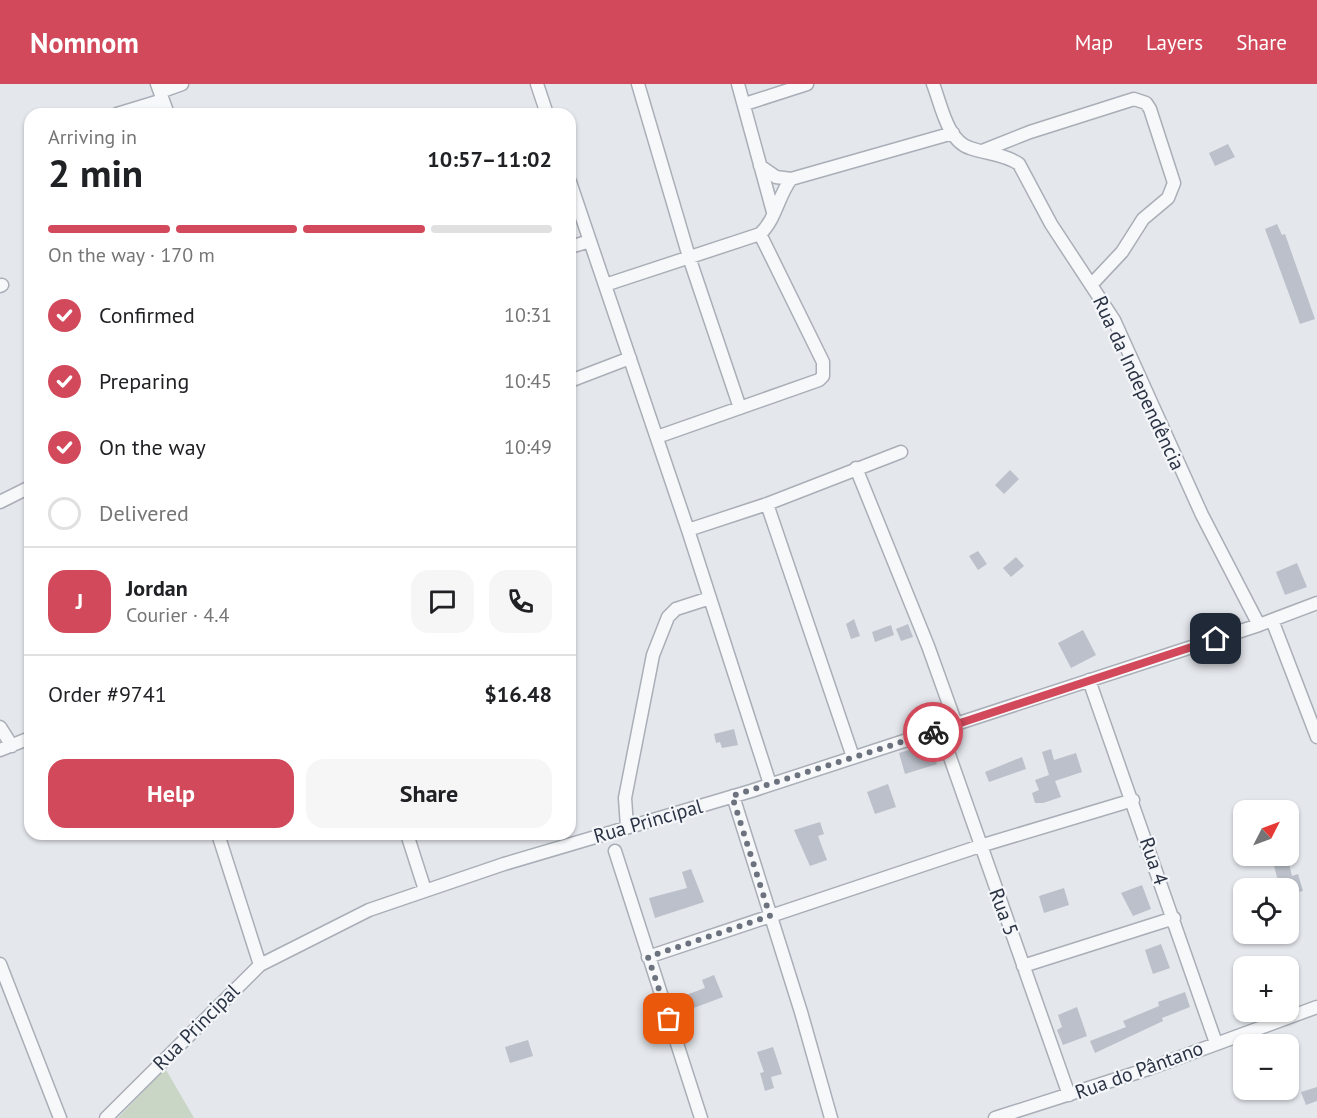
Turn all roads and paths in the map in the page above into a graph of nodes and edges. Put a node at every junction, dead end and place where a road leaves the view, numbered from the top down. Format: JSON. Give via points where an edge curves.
{"nodes":[{"id":1,"x":182,"y":84,"type":"edge"},
{"id":2,"x":537,"y":84,"type":"edge"},
{"id":3,"x":638,"y":84,"type":"edge"},
{"id":4,"x":738,"y":84,"type":"edge"},
{"id":5,"x":807,"y":84,"type":"edge"},
{"id":6,"x":933,"y":84,"type":"edge"},
{"id":7,"x":160,"y":92,"type":"edge"},
{"id":8,"x":745,"y":104,"type":"junction"},
{"id":9,"x":129,"y":108,"type":"edge"},
{"id":10,"x":166,"y":108,"type":"edge"},
{"id":11,"x":545,"y":108,"type":"edge"},
{"id":12,"x":952,"y":133,"type":"junction"},
{"id":13,"x":982,"y":151,"type":"junction"},
{"id":14,"x":760,"y":166,"type":"junction"},
{"id":15,"x":791,"y":179,"type":"junction"},
{"id":16,"x":576,"y":200,"type":"edge"},
{"id":17,"x":774,"y":212,"type":"junction"},
{"id":18,"x":760,"y":234,"type":"junction"},
{"id":19,"x":590,"y":241,"type":"junction"},
{"id":20,"x":576,"y":245,"type":"edge"},
{"id":21,"x":689,"y":257,"type":"junction"},
{"id":22,"x":605,"y":285,"type":"junction"},
{"id":23,"x":1091,"y":285,"type":"junction"},
{"id":24,"x":630,"y":358,"type":"junction"},
{"id":25,"x":576,"y":379,"type":"edge"},
{"id":26,"x":740,"y":408,"type":"junction"},
{"id":27,"x":657,"y":437,"type":"junction"},
{"id":28,"x":901,"y":452,"type":"dead end"},
{"id":29,"x":856,"y":468,"type":"junction"},
{"id":30,"x":24,"y":490,"type":"edge"},
{"id":31,"x":0,"y":502,"type":"edge"},
{"id":32,"x":767,"y":504,"type":"junction"},
{"id":33,"x":688,"y":530,"type":"junction"},
{"id":34,"x":710,"y":598,"type":"junction"},
{"id":35,"x":1317,"y":603,"type":"edge"},
{"id":36,"x":1272,"y":620,"type":"junction"},
{"id":37,"x":1259,"y":625,"type":"junction"},
{"id":38,"x":1089,"y":680,"type":"junction"},
{"id":39,"x":956,"y":724,"type":"junction"},
{"id":40,"x":0,"y":727,"type":"edge"},
{"id":41,"x":940,"y":729,"type":"junction"},
{"id":42,"x":1317,"y":737,"type":"edge"},
{"id":43,"x":24,"y":740,"type":"edge"},
{"id":44,"x":6,"y":748,"type":"edge"},
{"id":45,"x":853,"y":758,"type":"junction"},
{"id":46,"x":770,"y":784,"type":"junction"},
{"id":47,"x":732,"y":796,"type":"junction"},
{"id":48,"x":1133,"y":800,"type":"junction"},
{"id":49,"x":623,"y":828,"type":"junction"},
{"id":50,"x":594,"y":836,"type":"junction"},
{"id":51,"x":220,"y":840,"type":"edge"},
{"id":52,"x":409,"y":840,"type":"edge"},
{"id":53,"x":981,"y":846,"type":"junction"},
{"id":54,"x":615,"y":851,"type":"junction"},
{"id":55,"x":425,"y":890,"type":"junction"},
{"id":56,"x":770,"y":916,"type":"junction"},
{"id":57,"x":1174,"y":918,"type":"junction"},
{"id":58,"x":648,"y":957,"type":"junction"},
{"id":59,"x":0,"y":963,"type":"edge"},
{"id":60,"x":260,"y":964,"type":"junction"},
{"id":61,"x":1023,"y":966,"type":"junction"},
{"id":62,"x":1317,"y":1007,"type":"edge"},
{"id":63,"x":1216,"y":1043,"type":"junction"},
{"id":64,"x":1069,"y":1095,"type":"junction"},
{"id":65,"x":60,"y":1118,"type":"edge"},
{"id":66,"x":106,"y":1118,"type":"edge"},
{"id":67,"x":701,"y":1118,"type":"edge"},
{"id":68,"x":831,"y":1118,"type":"edge"},
{"id":69,"x":995,"y":1118,"type":"edge"}],
"edges":[{"from":1,"to":7,"type":"street"},
{"from":2,"to":11,"type":"street"},
{"from":3,"to":21,"type":"street"},
{"from":4,"to":8,"type":"street"},
{"from":5,"to":8,"type":"street"},
{"from":6,"to":12,"type":"street"},
{"from":7,"to":9,"type":"street"},
{"from":7,"to":10,"type":"street"},
{"from":8,"to":14,"type":"street"},
{"from":12,"to":13,"type":"street","name":"Rua da Independência","via":[[968,148]]},
{"from":12,"to":15,"type":"street"},
{"from":13,"to":23,"type":"street","name":"Rua da Independência","via":[[1019,164],[1051,224]]},
{"from":13,"to":23,"type":"street","via":[[1134,99],[1146,103],[1174,183],[1173,190],[1143,219],[1122,252]]},
{"from":14,"to":15,"type":"street","via":[[776,177]]},
{"from":14,"to":17,"type":"street"},
{"from":15,"to":17,"type":"street"},
{"from":16,"to":19,"type":"street"},
{"from":17,"to":18,"type":"street"},
{"from":18,"to":21,"type":"street"},
{"from":18,"to":26,"type":"street","via":[[825,370],[819,380]]},
{"from":19,"to":20,"type":"street"},
{"from":19,"to":22,"type":"street"},
{"from":21,"to":22,"type":"street"},
{"from":21,"to":26,"type":"street"},
{"from":22,"to":24,"type":"street"},
{"from":23,"to":37,"type":"street","name":"Rua da Independência","via":[[1114,320],[1202,515]]},
{"from":24,"to":25,"type":"street"},
{"from":24,"to":27,"type":"street"},
{"from":26,"to":27,"type":"street"},
{"from":27,"to":33,"type":"street"},
{"from":28,"to":29,"type":"street"},
{"from":29,"to":32,"type":"street"},
{"from":29,"to":39,"type":"street"},
{"from":30,"to":31,"type":"street"},
{"from":32,"to":33,"type":"street"},
{"from":32,"to":45,"type":"street"},
{"from":33,"to":34,"type":"street"},
{"from":34,"to":46,"type":"street"},
{"from":34,"to":49,"type":"street","via":[[676,609],[661,631],[626,790]]},
{"from":35,"to":36,"type":"street","name":"Rua Principal"},
{"from":36,"to":37,"type":"street","name":"Rua Principal"},
{"from":36,"to":42,"type":"street"},
{"from":37,"to":38,"type":"street","name":"Rua Principal"},
{"from":38,"to":39,"type":"street","name":"Rua Principal"},
{"from":38,"to":48,"type":"street","name":"Rua 4"},
{"from":39,"to":41,"type":"street","name":"Rua Principal"},
{"from":40,"to":44,"type":"street"},
{"from":41,"to":45,"type":"street","name":"Rua Principal"},
{"from":41,"to":53,"type":"street","name":"Rua 5"},
{"from":43,"to":44,"type":"street"},
{"from":45,"to":46,"type":"street","name":"Rua Principal"},
{"from":46,"to":47,"type":"street","name":"Rua Principal"},
{"from":47,"to":49,"type":"street","name":"Rua Principal"},
{"from":47,"to":56,"type":"street"},
{"from":48,"to":53,"type":"street"},
{"from":48,"to":57,"type":"street","name":"Rua 4"},
{"from":49,"to":50,"type":"street","name":"Rua Principal"},
{"from":49,"to":54,"type":"street"},
{"from":50,"to":54,"type":"street"},
{"from":50,"to":55,"type":"street","name":"Rua Principal"},
{"from":51,"to":60,"type":"street"},
{"from":52,"to":55,"type":"street"},
{"from":53,"to":56,"type":"street"},
{"from":53,"to":61,"type":"street","name":"Rua 5"},
{"from":54,"to":58,"type":"street"},
{"from":55,"to":60,"type":"street","name":"Rua Principal","via":[[369,910]]},
{"from":56,"to":58,"type":"street"},
{"from":56,"to":68,"type":"street"},
{"from":57,"to":61,"type":"street"},
{"from":57,"to":63,"type":"street","name":"Rua 4"},
{"from":58,"to":67,"type":"street"},
{"from":59,"to":65,"type":"street"},
{"from":60,"to":66,"type":"street","name":"Rua Principal"},
{"from":61,"to":64,"type":"street","name":"Rua 5"},
{"from":62,"to":63,"type":"street","name":"Rua do Pântano"},
{"from":63,"to":64,"type":"street","name":"Rua do Pântano"},
{"from":64,"to":69,"type":"street","name":"Rua do Pântano"}]}
